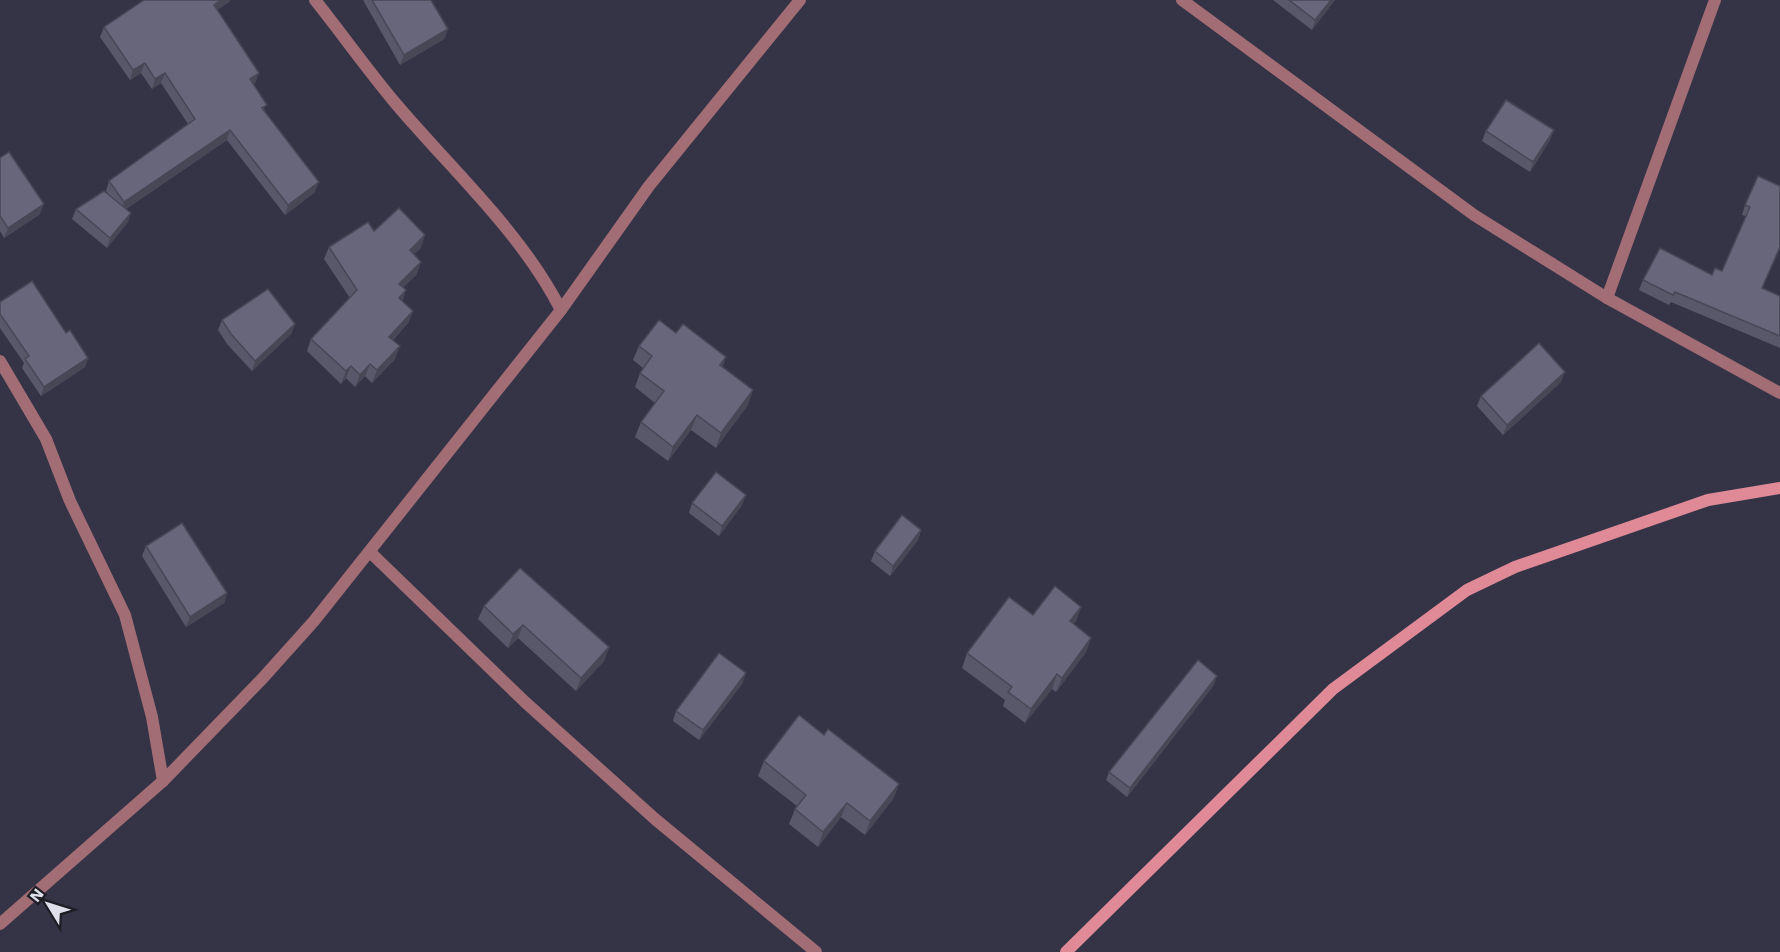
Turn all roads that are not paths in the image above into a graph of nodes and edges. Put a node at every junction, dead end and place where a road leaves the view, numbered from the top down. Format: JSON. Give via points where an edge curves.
{"nodes":[{"id":1,"x":315,"y":0,"type":"edge"},
{"id":2,"x":800,"y":0,"type":"edge"},
{"id":3,"x":1182,"y":0,"type":"edge"},
{"id":4,"x":1715,"y":0,"type":"edge"},
{"id":5,"x":1607,"y":298,"type":"junction"},
{"id":6,"x":561,"y":310,"type":"junction"},
{"id":7,"x":0,"y":362,"type":"edge"},
{"id":8,"x":1780,"y":393,"type":"edge"},
{"id":9,"x":1780,"y":488,"type":"edge"},
{"id":10,"x":370,"y":552,"type":"junction"},
{"id":11,"x":163,"y":781,"type":"junction"},
{"id":12,"x":0,"y":924,"type":"edge"},
{"id":13,"x":816,"y":952,"type":"edge"},
{"id":14,"x":1066,"y":952,"type":"edge"}],
"edges":[{"from":1,"to":6,"type":"street","via":[[396,104],[528,256]]},
{"from":2,"to":6,"type":"street","via":[[649,186]]},
{"from":3,"to":5,"type":"street","via":[[1474,215]]},
{"from":4,"to":5,"type":"street"},
{"from":5,"to":8,"type":"street"},
{"from":6,"to":10,"type":"street"},
{"from":7,"to":11,"type":"street","via":[[46,439],[70,501],[125,615],[152,717]]},
{"from":9,"to":14,"type":"street","via":[[1708,500],[1515,567],[1467,590],[1333,689]]},
{"from":10,"to":11,"type":"street","via":[[262,679]]},
{"from":10,"to":13,"type":"street","via":[[525,702],[655,819]]},
{"from":11,"to":12,"type":"street"}]}
